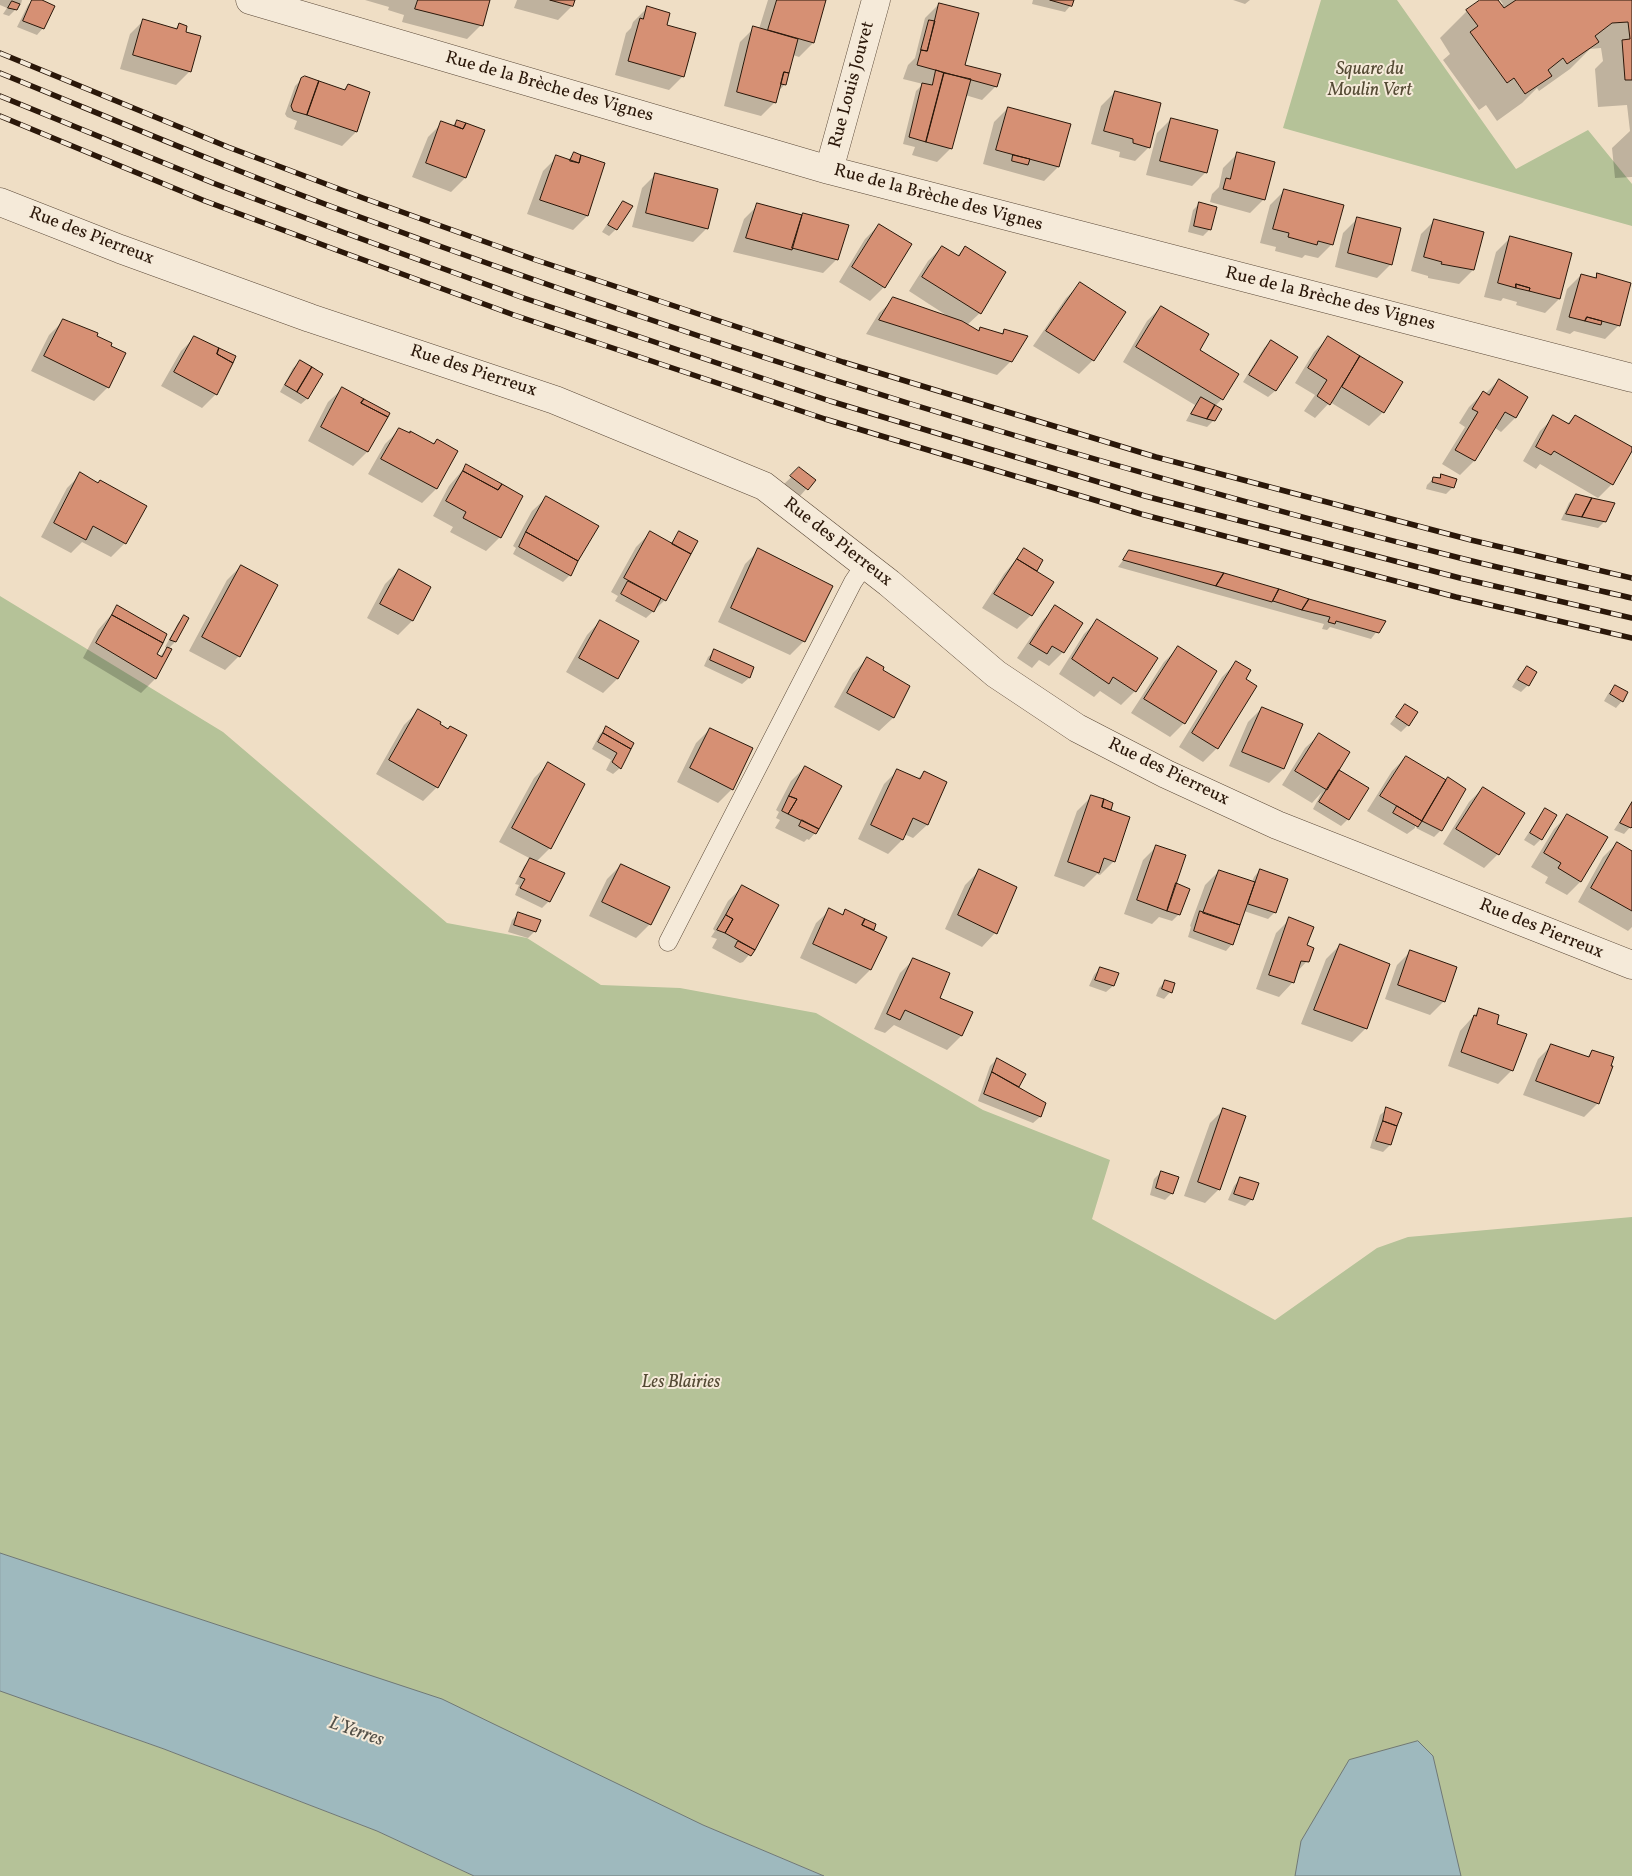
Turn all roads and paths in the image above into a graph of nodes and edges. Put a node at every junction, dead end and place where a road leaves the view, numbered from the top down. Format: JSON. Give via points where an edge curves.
{"nodes":[{"id":1,"x":250,"y":0,"type":"edge"},
{"id":2,"x":876,"y":0,"type":"edge"},
{"id":3,"x":829,"y":170,"type":"junction"},
{"id":4,"x":0,"y":202,"type":"edge"},
{"id":5,"x":1632,"y":378,"type":"edge"},
{"id":6,"x":865,"y":564,"type":"junction"},
{"id":7,"x":668,"y":942,"type":"dead end"},
{"id":8,"x":1632,"y":965,"type":"edge"}],
"edges":[{"from":1,"to":3,"type":"street","name":"Rue de la Brèche des Vignes"},
{"from":2,"to":3,"type":"street","name":"Rue Louis Jouvet"},
{"from":3,"to":5,"type":"street","name":"Rue de la Brèche des Vignes"},
{"from":4,"to":6,"type":"street","name":"Rue des Pierreux","via":[[310,318],[555,400],[686,453],[764,486]]},
{"from":6,"to":7,"type":"lane","via":[[848,591]]},
{"from":6,"to":8,"type":"street","name":"Rue des Pierreux","via":[[996,674],[1077,728],[1166,774],[1277,825]]}]}
